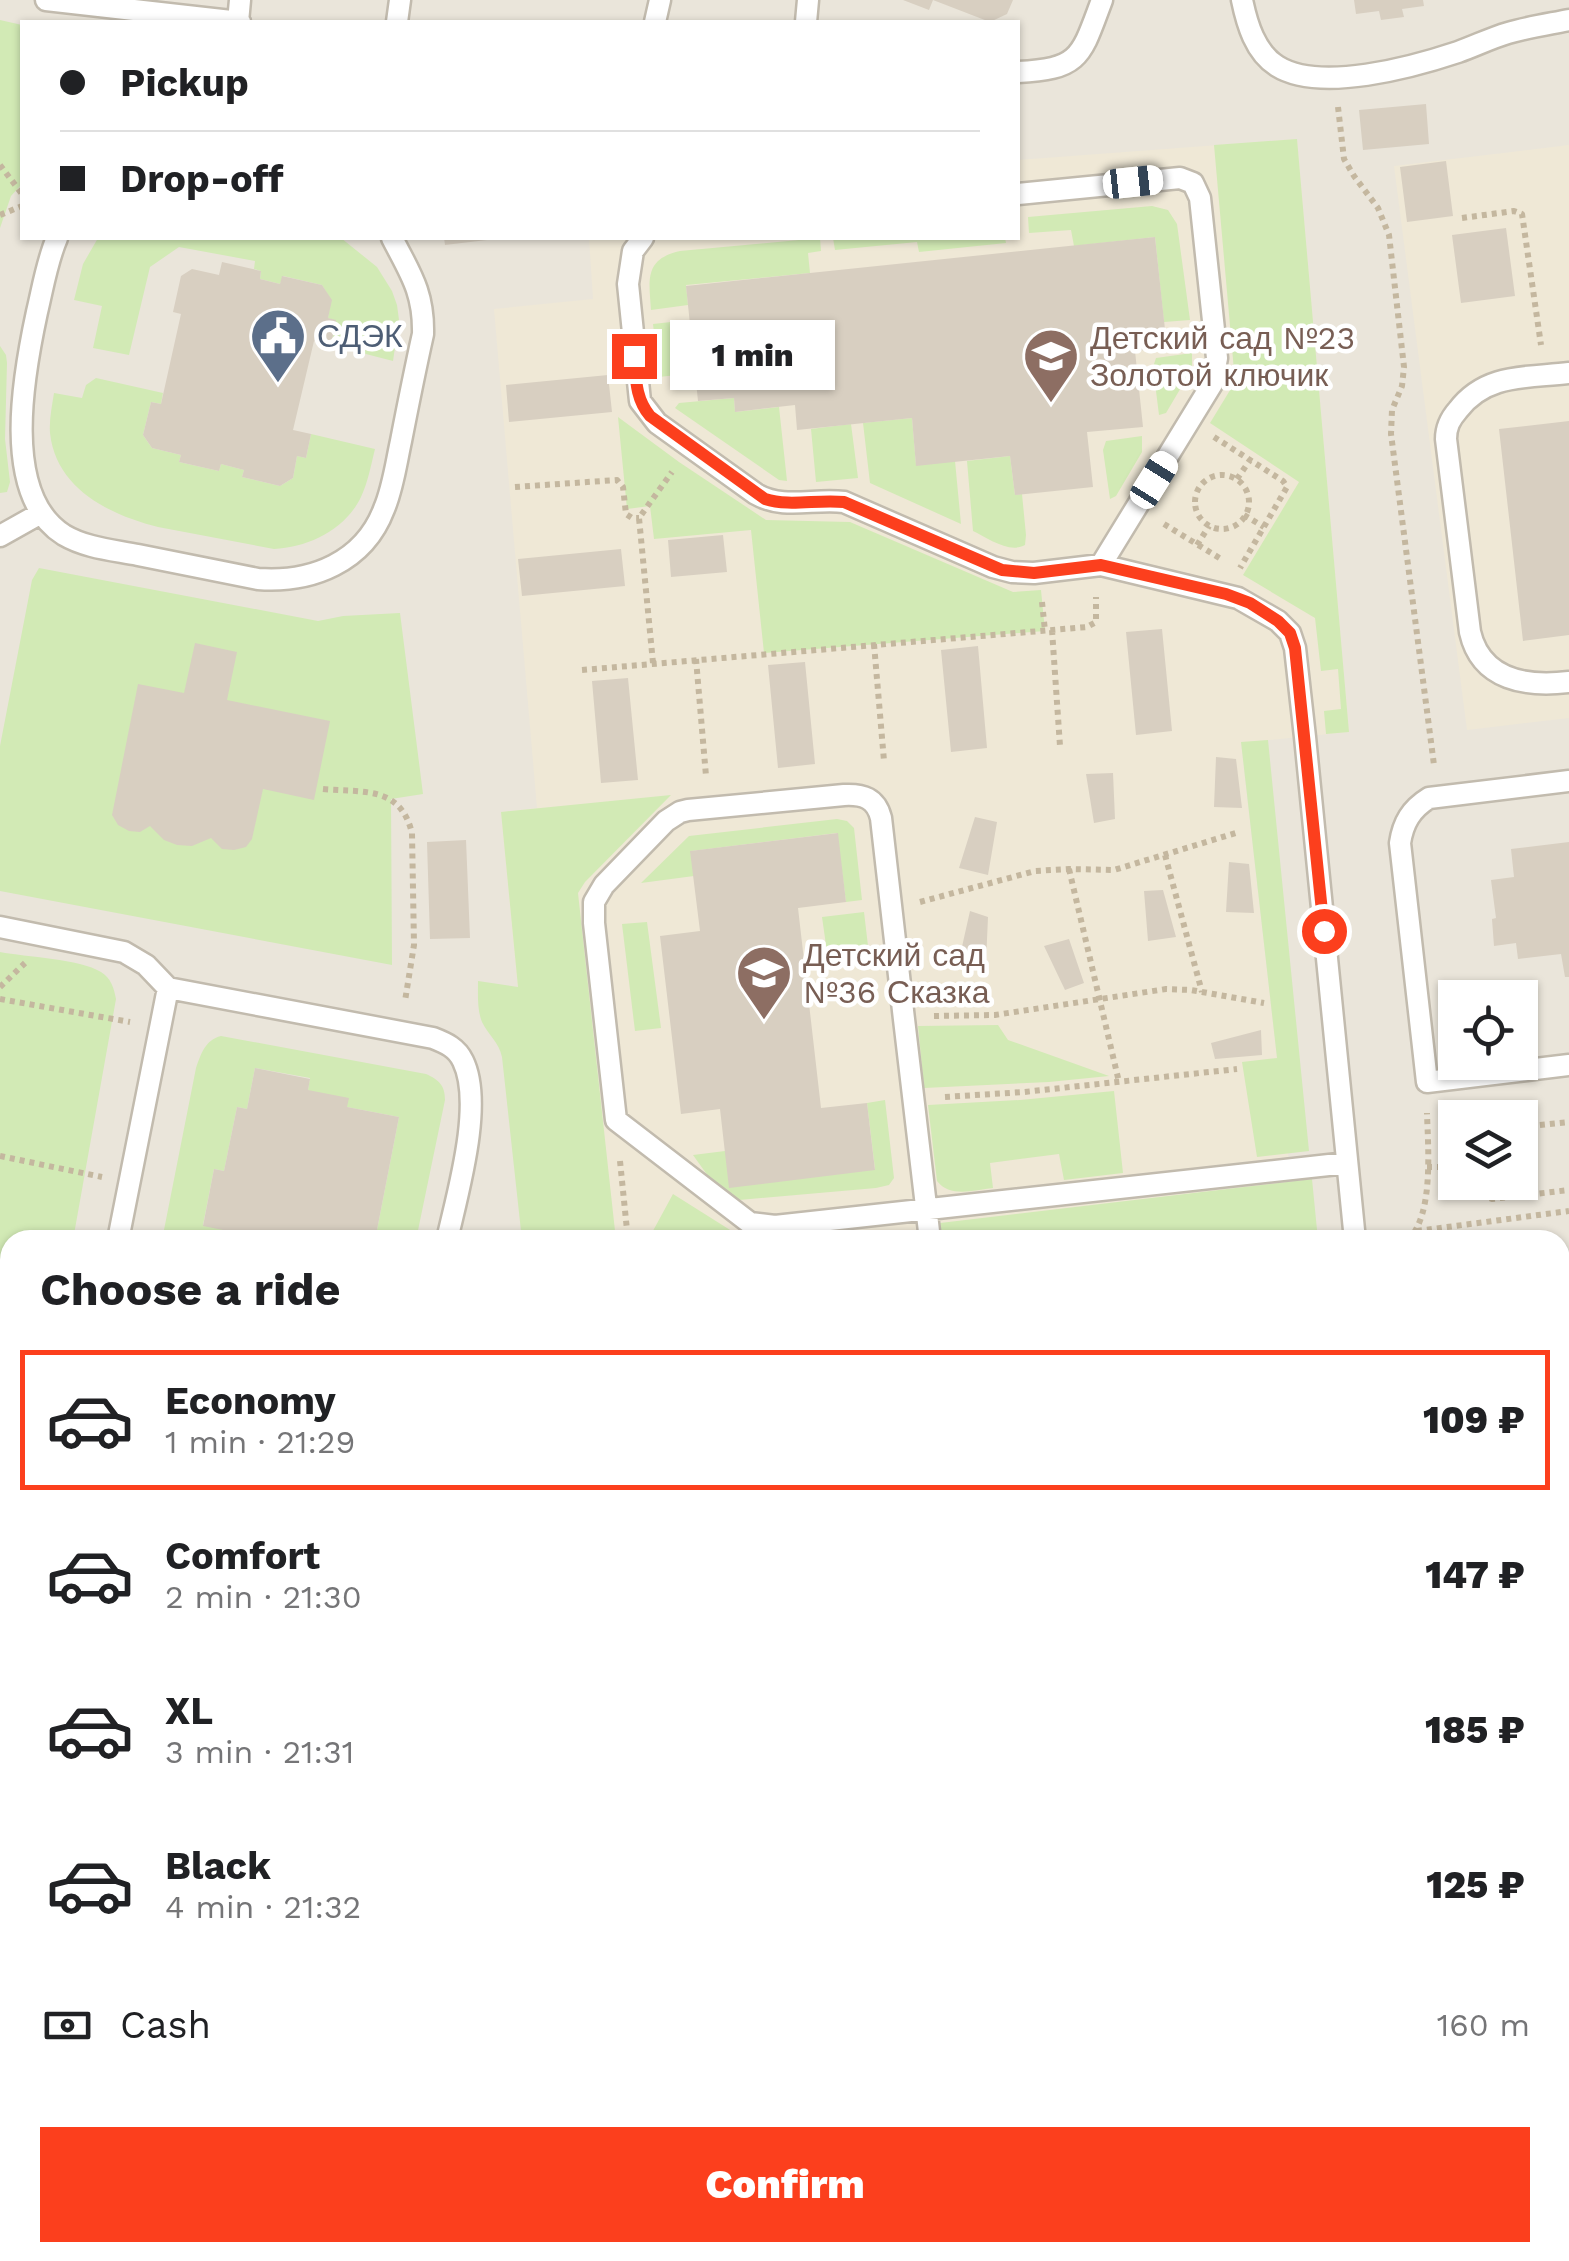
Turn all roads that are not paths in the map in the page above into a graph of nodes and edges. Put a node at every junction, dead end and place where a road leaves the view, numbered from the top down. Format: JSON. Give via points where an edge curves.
{"nodes":[{"id":1,"x":46,"y":0,"type":"edge"},
{"id":2,"x":1102,"y":0,"type":"edge"},
{"id":3,"x":1242,"y":0,"type":"edge"},
{"id":4,"x":221,"y":20,"type":"edge"},
{"id":5,"x":1569,"y":20,"type":"edge"},
{"id":6,"x":1020,"y":72,"type":"edge"},
{"id":7,"x":1020,"y":194,"type":"edge"},
{"id":8,"x":56,"y":240,"type":"edge"},
{"id":9,"x":393,"y":240,"type":"edge"},
{"id":10,"x":641,"y":240,"type":"edge"},
{"id":11,"x":1569,"y":373,"type":"edge"},
{"id":12,"x":41,"y":513,"type":"junction"},
{"id":13,"x":0,"y":536,"type":"edge"},
{"id":14,"x":1096,"y":565,"type":"junction"},
{"id":15,"x":1569,"y":682,"type":"edge"},
{"id":16,"x":1569,"y":781,"type":"edge"},
{"id":17,"x":0,"y":927,"type":"edge"},
{"id":18,"x":168,"y":988,"type":"junction"},
{"id":19,"x":1569,"y":1066,"type":"edge"},
{"id":20,"x":1347,"y":1163,"type":"junction"},
{"id":21,"x":926,"y":1211,"type":"junction"},
{"id":22,"x":120,"y":1230,"type":"edge"},
{"id":23,"x":449,"y":1230,"type":"edge"},
{"id":24,"x":929,"y":1230,"type":"edge"},
{"id":25,"x":1354,"y":1230,"type":"edge"}],
"edges":[{"from":1,"to":4,"type":"lane"},
{"from":2,"to":6,"type":"lane","via":[[1084,46],[1069,62]]},
{"from":3,"to":5,"type":"lane","via":[[1257,46],[1274,65],[1308,78],[1437,58]]},
{"from":7,"to":14,"type":"lane","via":[[1180,178],[1198,189],[1217,367],[1190,422]]},
{"from":8,"to":12,"type":"lane","via":[[30,342],[23,401],[24,461]]},
{"from":9,"to":12,"type":"lane","via":[[422,300],[423,334],[385,508],[355,553],[316,574],[258,579],[90,546],[63,534]]},
{"from":10,"to":14,"type":"lane","via":[[629,271],[637,392],[650,416],[690,446],[765,499],[844,502],[1002,570]]},
{"from":11,"to":15,"type":"lane","via":[[1490,383],[1449,423],[1446,439],[1476,651],[1519,682]]},
{"from":12,"to":13,"type":"lane"},
{"from":14,"to":20,"type":"lane","via":[[1238,598],[1285,626],[1293,640]]},
{"from":16,"to":19,"type":"lane","via":[[1429,798],[1414,809],[1400,843],[1427,1082]]},
{"from":17,"to":18,"type":"lane","via":[[124,952]]},
{"from":18,"to":22,"type":"lane"},
{"from":18,"to":23,"type":"lane","via":[[433,1038],[457,1051],[468,1077],[469,1128]]},
{"from":20,"to":21,"type":"lane"},
{"from":20,"to":25,"type":"lane"},
{"from":21,"to":21,"type":"lane","via":[[750,1223],[616,1120],[594,902],[672,816],[844,795],[875,803],[882,818]]},
{"from":21,"to":24,"type":"lane"}]}
